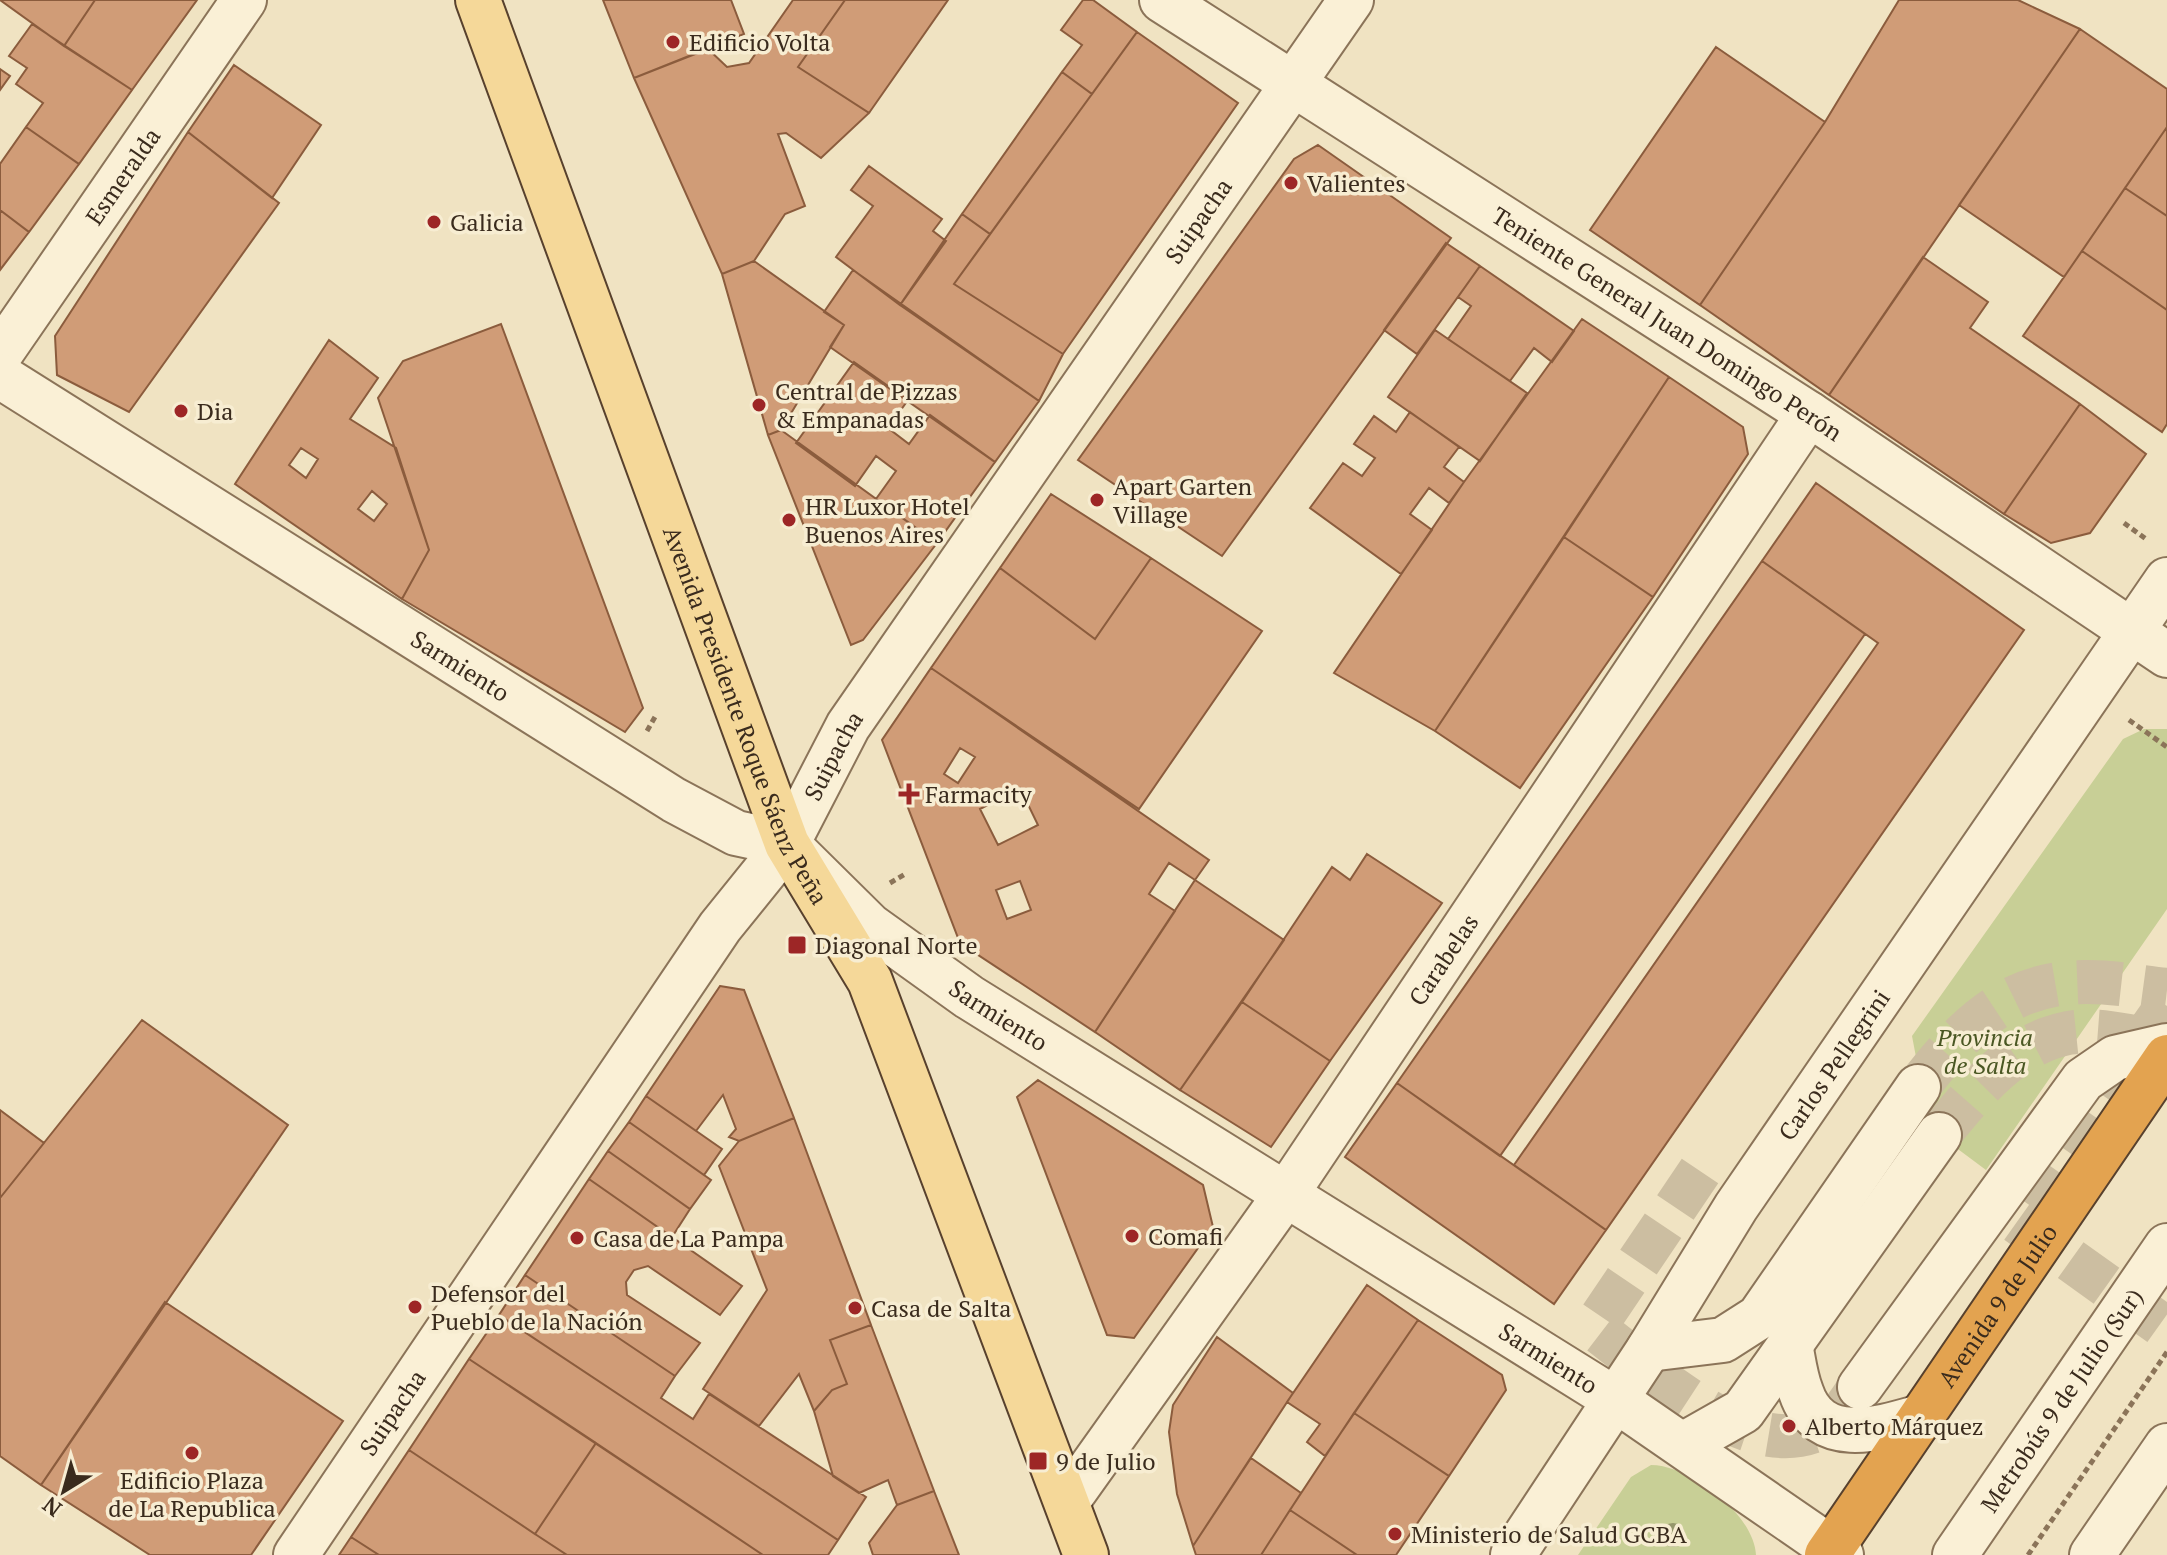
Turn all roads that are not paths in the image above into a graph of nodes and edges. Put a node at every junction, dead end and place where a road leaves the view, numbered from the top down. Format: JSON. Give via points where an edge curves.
{"nodes":[{"id":1,"x":244,"y":0,"type":"edge"},
{"id":2,"x":478,"y":0,"type":"edge"},
{"id":3,"x":1162,"y":0,"type":"edge"},
{"id":4,"x":1351,"y":0,"type":"edge"},
{"id":5,"x":1293,"y":82,"type":"junction"},
{"id":6,"x":0,"y":354,"type":"edge"},
{"id":7,"x":0,"y":376,"type":"edge"},
{"id":8,"x":1809,"y":414,"type":"junction"},
{"id":9,"x":2167,"y":580,"type":"edge"},
{"id":10,"x":2150,"y":643,"type":"edge"},
{"id":11,"x":787,"y":844,"type":"junction"},
{"id":12,"x":2167,"y":1046,"type":"edge"},
{"id":13,"x":2167,"y":1057,"type":"edge"},
{"id":14,"x":1918,"y":1087,"type":"tunnel mouth"},
{"id":15,"x":1939,"y":1135,"type":"tunnel mouth"},
{"id":16,"x":1286,"y":1194,"type":"junction"},
{"id":17,"x":2167,"y":1246,"type":"edge"},
{"id":18,"x":1790,"y":1344,"type":"junction"},
{"id":19,"x":1649,"y":1349,"type":"junction"},
{"id":20,"x":1860,"y":1387,"type":"tunnel mouth"},
{"id":21,"x":1616,"y":1400,"type":"junction"},
{"id":22,"x":1924,"y":1416,"type":"junction"},
{"id":23,"x":1683,"y":1445,"type":"junction"},
{"id":24,"x":2167,"y":1446,"type":"edge"},
{"id":25,"x":1068,"y":1500,"type":"junction"},
{"id":26,"x":1833,"y":1553,"type":"edge"},
{"id":27,"x":296,"y":1555,"type":"edge"},
{"id":28,"x":1086,"y":1555,"type":"edge"},
{"id":29,"x":1513,"y":1555,"type":"edge"},
{"id":30,"x":1955,"y":1555,"type":"edge"},
{"id":31,"x":2092,"y":1555,"type":"edge"}],
"edges":[{"from":1,"to":6,"type":"street","name":"Esmeralda"},
{"from":2,"to":11,"type":"main road","name":"Avenida Presidente Roque Sáenz Peña"},
{"from":3,"to":5,"type":"street","name":"Teniente General Juan Domingo Perón"},
{"from":4,"to":5,"type":"street","name":"Suipacha"},
{"from":5,"to":8,"type":"street","name":"Teniente General Juan Domingo Perón"},
{"from":5,"to":11,"type":"street","name":"Suipacha","via":[[848,726]]},
{"from":7,"to":11,"type":"street","name":"Sarmiento","via":[[674,800],[736,833]]},
{"from":8,"to":10,"type":"street","name":"Teniente General Juan Domingo Perón"},
{"from":8,"to":16,"type":"street","name":"Carabelas"},
{"from":9,"to":10,"type":"street","name":"Carlos Pellegrini"},
{"from":10,"to":19,"type":"street","name":"Carlos Pellegrini","via":[[1736,1207]]},
{"from":11,"to":16,"type":"street","name":"Sarmiento","via":[[870,926],[969,997]]},
{"from":11,"to":25,"type":"main road","name":"Avenida Presidente Roque Sáenz Peña","via":[[870,981]]},
{"from":11,"to":27,"type":"street","name":"Suipacha","via":[[720,927]]},
{"from":12,"to":20,"type":"street","via":[[2115,1058],[2083,1080]]},
{"from":13,"to":22,"type":"highway","name":"Avenida 9 de Julio"},
{"from":14,"to":19,"type":"street","via":[[1759,1317],[1723,1340]]},
{"from":15,"to":18,"type":"street"},
{"from":16,"to":21,"type":"street","name":"Sarmiento"},
{"from":16,"to":25,"type":"street","name":"Carabelas"},
{"from":17,"to":30,"type":"street","name":"Metrobús 9 de Julio (Sur)"},
{"from":18,"to":22,"type":"street","via":[[1809,1408],[1836,1428],[1870,1431]]},
{"from":18,"to":23,"type":"street","via":[[1743,1411]]},
{"from":19,"to":21,"type":"street","name":"Carlos Pellegrini"},
{"from":21,"to":23,"type":"street","name":"Sarmiento"},
{"from":21,"to":29,"type":"street","name":"Carlos Pellegrini"},
{"from":22,"to":26,"type":"highway","name":"Avenida 9 de Julio"},
{"from":23,"to":26,"type":"street","name":"Sarmiento"},
{"from":24,"to":31,"type":"street"},
{"from":25,"to":28,"type":"main road","name":"Avenida Presidente Roque Sáenz Peña"}]}
